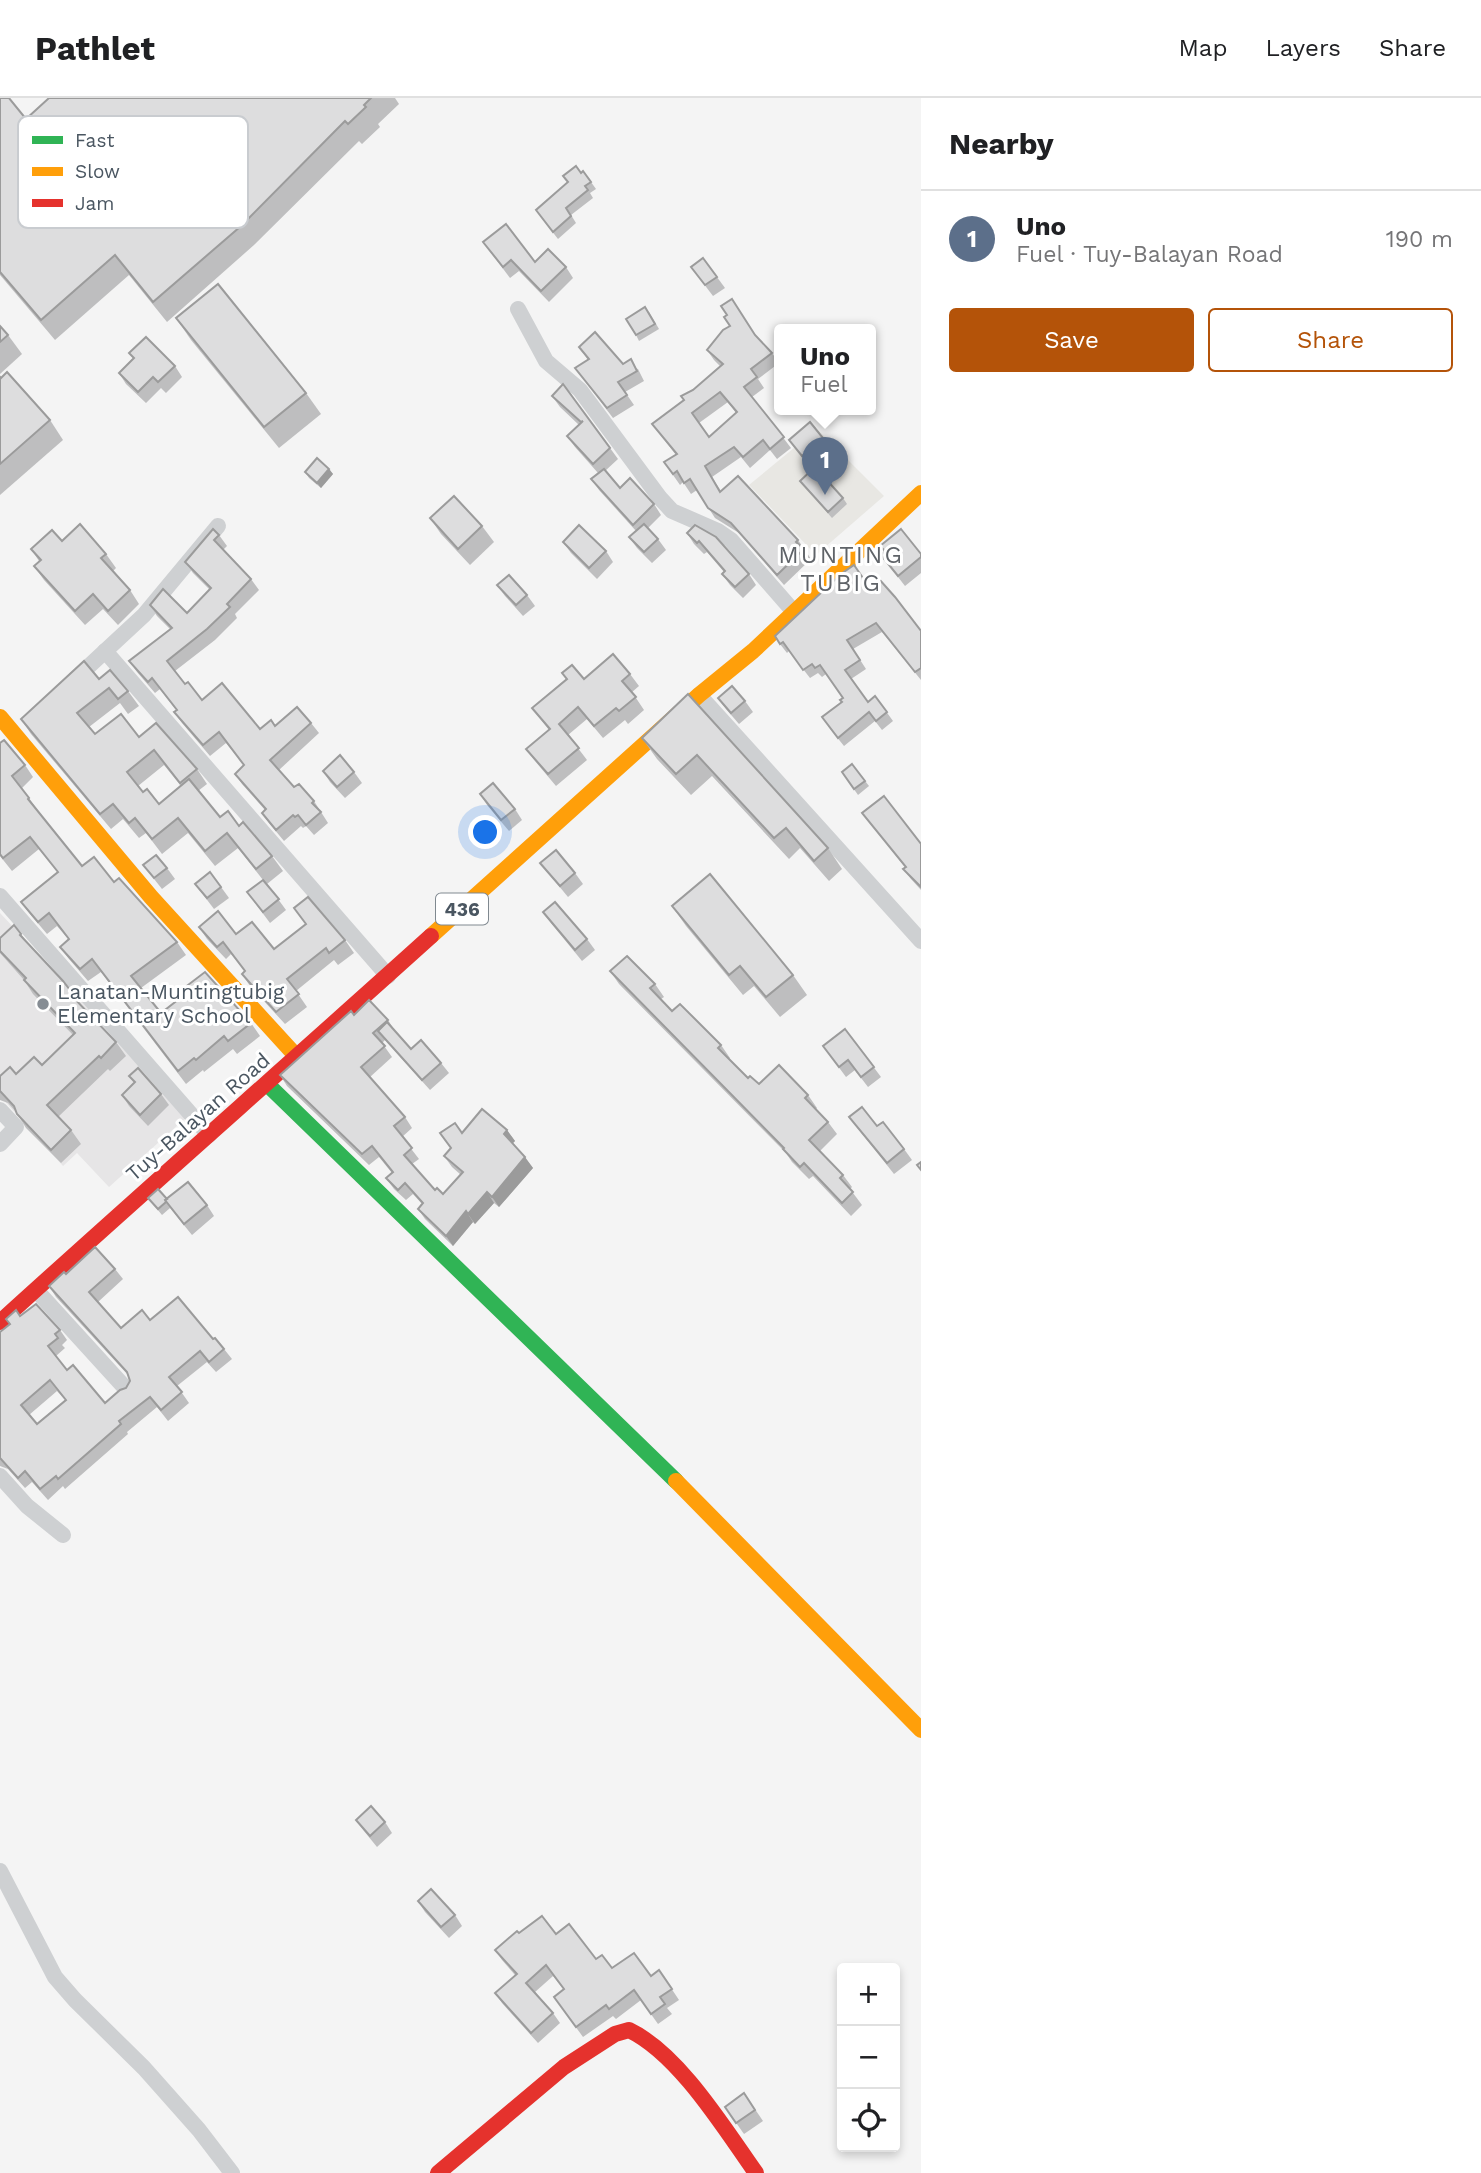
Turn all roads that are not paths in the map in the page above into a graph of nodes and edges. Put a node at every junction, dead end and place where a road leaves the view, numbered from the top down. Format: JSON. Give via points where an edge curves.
{"nodes":[{"id":1,"x":518,"y":309,"type":"dead end"},
{"id":2,"x":921,"y":493,"type":"edge"},
{"id":3,"x":218,"y":526,"type":"dead end"},
{"id":4,"x":794,"y":612,"type":"junction"},
{"id":5,"x":105,"y":651,"type":"junction"},
{"id":6,"x":65,"y":689,"type":"edge"},
{"id":7,"x":699,"y":695,"type":"junction"},
{"id":8,"x":0,"y":717,"type":"edge"},
{"id":9,"x":21,"y":731,"type":"junction"},
{"id":10,"x":0,"y":749,"type":"edge"},
{"id":11,"x":0,"y":896,"type":"edge"},
{"id":12,"x":921,"y":942,"type":"edge"},
{"id":13,"x":388,"y":976,"type":"junction"},
{"id":14,"x":297,"y":1058,"type":"junction"},
{"id":15,"x":267,"y":1084,"type":"junction"},
{"id":16,"x":0,"y":1110,"type":"edge"},
{"id":17,"x":209,"y":1135,"type":"junction"},
{"id":18,"x":0,"y":1144,"type":"edge"},
{"id":19,"x":36,"y":1290,"type":"junction"},
{"id":20,"x":0,"y":1322,"type":"edge"},
{"id":21,"x":127,"y":1390,"type":"edge"},
{"id":22,"x":0,"y":1476,"type":"edge"},
{"id":23,"x":63,"y":1535,"type":"dead end"},
{"id":24,"x":921,"y":1730,"type":"edge"},
{"id":25,"x":0,"y":1871,"type":"edge"},
{"id":26,"x":232,"y":2173,"type":"edge"},
{"id":27,"x":438,"y":2173,"type":"edge"},
{"id":28,"x":756,"y":2173,"type":"edge"}],
"edges":[{"from":1,"to":4,"type":"street","via":[[546,361],[580,390],[660,498],[672,511],[731,540]]},
{"from":2,"to":4,"type":"street","name":"Tuy-Balayan Road","number":"436"},
{"from":3,"to":5,"type":"street","via":[[144,615]]},
{"from":4,"to":7,"type":"street","name":"Tuy-Balayan Road","number":"436"},
{"from":5,"to":6,"type":"street"},
{"from":5,"to":13,"type":"street"},
{"from":7,"to":12,"type":"street"},
{"from":7,"to":13,"type":"street","name":"Tuy-Balayan Road","number":"436"},
{"from":8,"to":9,"type":"street"},
{"from":9,"to":10,"type":"street"},
{"from":9,"to":14,"type":"street","via":[[151,897]]},
{"from":11,"to":17,"type":"street"},
{"from":13,"to":14,"type":"street","name":"Tuy-Balayan Road","number":"436"},
{"from":14,"to":15,"type":"street","name":"Tuy-Balayan Road","number":"436"},
{"from":15,"to":17,"type":"street","name":"Tuy-Balayan Road","number":"436"},
{"from":15,"to":24,"type":"street","via":[[714,1518]]},
{"from":16,"to":18,"type":"street","via":[[16,1128]]},
{"from":17,"to":19,"type":"street","name":"Tuy-Balayan Road","number":"436"},
{"from":19,"to":20,"type":"street","name":"Tuy-Balayan Road","number":"436"},
{"from":19,"to":21,"type":"street"},
{"from":22,"to":23,"type":"street"},
{"from":25,"to":26,"type":"street","via":[[55,1977],[144,2068]]},
{"from":27,"to":28,"type":"street","via":[[575,2058],[627,2029],[655,2046],[691,2085]]}]}
